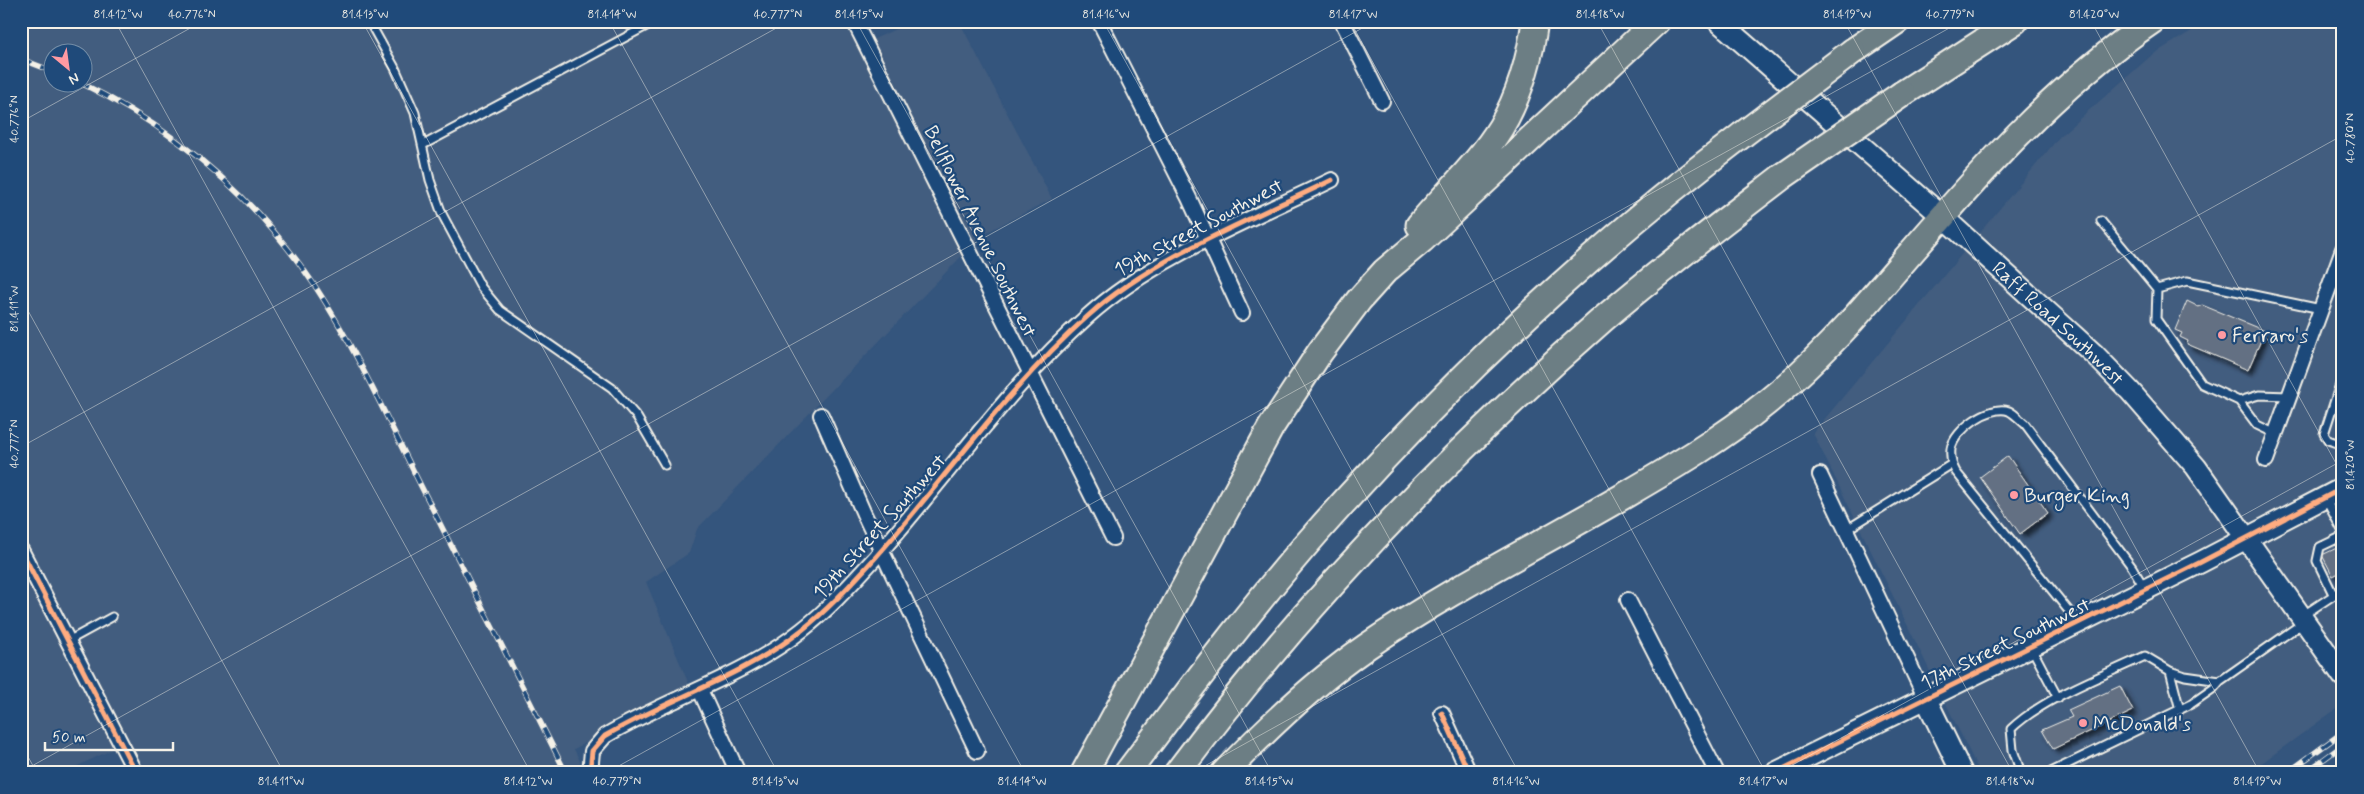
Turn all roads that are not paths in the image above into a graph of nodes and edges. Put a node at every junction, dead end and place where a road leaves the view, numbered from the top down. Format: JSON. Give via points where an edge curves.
{"nodes":[{"id":1,"x":369,"y":21,"type":"edge"},
{"id":2,"x":656,"y":21,"type":"edge"},
{"id":3,"x":854,"y":21,"type":"edge"},
{"id":4,"x":1099,"y":21,"type":"edge"},
{"id":5,"x":1342,"y":21,"type":"edge"},
{"id":6,"x":1535,"y":21,"type":"edge"},
{"id":7,"x":1658,"y":21,"type":"edge"},
{"id":8,"x":1718,"y":21,"type":"edge"},
{"id":9,"x":1896,"y":21,"type":"edge"},
{"id":10,"x":2015,"y":21,"type":"edge"},
{"id":11,"x":2152,"y":21,"type":"edge"},
{"id":12,"x":1382,"y":101,"type":"dead end"},
{"id":13,"x":423,"y":145,"type":"junction"},
{"id":14,"x":1332,"y":180,"type":"dead end"},
{"id":15,"x":1943,"y":217,"type":"junction"},
{"id":16,"x":2101,"y":221,"type":"dead end"},
{"id":17,"x":1209,"y":240,"type":"junction"},
{"id":18,"x":2343,"y":249,"type":"edge"},
{"id":19,"x":1385,"y":270,"type":"junction"},
{"id":20,"x":2337,"y":282,"type":"edge"},
{"id":21,"x":2157,"y":289,"type":"junction"},
{"id":22,"x":2321,"y":309,"type":"junction"},
{"id":23,"x":1242,"y":313,"type":"dead end"},
{"id":24,"x":1030,"y":375,"type":"junction"},
{"id":25,"x":2343,"y":375,"type":"edge"},
{"id":26,"x":2289,"y":396,"type":"junction"},
{"id":27,"x":2239,"y":401,"type":"junction"},
{"id":28,"x":821,"y":415,"type":"dead end"},
{"id":29,"x":2276,"y":434,"type":"junction"},
{"id":30,"x":2343,"y":445,"type":"edge"},
{"id":31,"x":2266,"y":460,"type":"dead end"},
{"id":32,"x":665,"y":464,"type":"dead end"},
{"id":33,"x":1952,"y":464,"type":"junction"},
{"id":34,"x":1820,"y":475,"type":"dead end"},
{"id":35,"x":2343,"y":488,"type":"edge"},
{"id":36,"x":2324,"y":497,"type":"junction"},
{"id":37,"x":1846,"y":530,"type":"junction"},
{"id":38,"x":2343,"y":534,"type":"edge"},
{"id":39,"x":1113,"y":538,"type":"dead end"},
{"id":40,"x":2247,"y":538,"type":"junction"},
{"id":41,"x":21,"y":550,"type":"edge"},
{"id":42,"x":881,"y":550,"type":"junction"},
{"id":43,"x":2343,"y":589,"type":"edge"},
{"id":44,"x":2145,"y":590,"type":"junction"},
{"id":45,"x":2333,"y":594,"type":"junction"},
{"id":46,"x":1628,"y":600,"type":"dead end"},
{"id":47,"x":112,"y":617,"type":"dead end"},
{"id":48,"x":2304,"y":619,"type":"junction"},
{"id":49,"x":2078,"y":623,"type":"junction"},
{"id":50,"x":68,"y":640,"type":"junction"},
{"id":51,"x":2030,"y":647,"type":"junction"},
{"id":52,"x":2170,"y":671,"type":"junction"},
{"id":53,"x":2343,"y":676,"type":"edge"},
{"id":54,"x":2220,"y":681,"type":"junction"},
{"id":55,"x":700,"y":690,"type":"junction"},
{"id":56,"x":2058,"y":698,"type":"junction"},
{"id":57,"x":1926,"y":699,"type":"junction"},
{"id":58,"x":2180,"y":710,"type":"junction"},
{"id":59,"x":1442,"y":713,"type":"dead end"},
{"id":60,"x":977,"y":751,"type":"dead end"},
{"id":61,"x":136,"y":773,"type":"edge"},
{"id":62,"x":590,"y":773,"type":"edge"},
{"id":63,"x":738,"y":773,"type":"edge"},
{"id":64,"x":1084,"y":773,"type":"edge"},
{"id":65,"x":1127,"y":773,"type":"edge"},
{"id":66,"x":1177,"y":773,"type":"edge"},
{"id":67,"x":1224,"y":773,"type":"edge"},
{"id":68,"x":1469,"y":773,"type":"edge"},
{"id":69,"x":1717,"y":773,"type":"edge"},
{"id":70,"x":1775,"y":773,"type":"edge"},
{"id":71,"x":1962,"y":773,"type":"edge"},
{"id":72,"x":2021,"y":773,"type":"edge"},
{"id":73,"x":2049,"y":773,"type":"edge"}],
"edges":[{"from":1,"to":13,"type":"lane","via":[[415,113]]},
{"from":2,"to":13,"type":"lane"},
{"from":3,"to":24,"type":"street","name":"Bellflower Avenue Southwest"},
{"from":4,"to":17,"type":"street"},
{"from":5,"to":12,"type":"street"},
{"from":6,"to":19,"type":"highway","via":[[1521,86],[1502,126]]},
{"from":7,"to":19,"type":"highway","via":[[1422,240]]},
{"from":8,"to":15,"type":"main road","name":"Raff Road Southwest"},
{"from":9,"to":65,"type":"highway","bridge":true,"via":[[1682,181],[1546,299],[1456,386],[1307,545],[1205,669]]},
{"from":10,"to":66,"type":"highway","bridge":true,"via":[[1783,176],[1603,320],[1428,485],[1290,634]]},
{"from":11,"to":15,"type":"highway","via":[[2066,86]]},
{"from":13,"to":32,"type":"lane","via":[[430,180],[442,214],[481,287],[500,310],[612,388],[637,417]]},
{"from":14,"to":17,"type":"street","name":"19th Street Southwest"},
{"from":15,"to":40,"type":"main road","name":"Raff Road Southwest","via":[[2095,355],[2130,391],[2196,467]]},
{"from":15,"to":67,"type":"highway","via":[[1819,356],[1766,403],[1671,468],[1461,588],[1364,649],[1312,688]]},
{"from":16,"to":21,"type":"lane"},
{"from":17,"to":23,"type":"street"},
{"from":17,"to":24,"type":"street","name":"19th Street Southwest","via":[[1108,299],[1061,341]]},
{"from":18,"to":20,"type":"street"},
{"from":19,"to":64,"type":"highway","via":[[1320,352],[1266,435]]},
{"from":20,"to":22,"type":"street"},
{"from":21,"to":22,"type":"lane","via":[[2187,281]]},
{"from":21,"to":27,"type":"lane","via":[[2156,319],[2202,384]]},
{"from":22,"to":26,"type":"street"},
{"from":24,"to":39,"type":"street","name":"Bellflower Avenue Southwest"},
{"from":24,"to":42,"type":"street","name":"19th Street Southwest"},
{"from":25,"to":30,"type":"lane","via":[[2324,434],[2328,440]]},
{"from":26,"to":27,"type":"lane","via":[[2259,395]]},
{"from":26,"to":29,"type":"street"},
{"from":27,"to":29,"type":"lane","via":[[2257,425]]},
{"from":28,"to":42,"type":"street"},
{"from":29,"to":31,"type":"street"},
{"from":33,"to":37,"type":"lane"},
{"from":33,"to":44,"type":"lane","via":[[1951,448],[1970,423],[1986,412],[2009,412],[2024,424],[2132,567]]},
{"from":33,"to":49,"type":"lane"},
{"from":34,"to":37,"type":"street"},
{"from":35,"to":36,"type":"main road","name":"17th Street Southwest"},
{"from":36,"to":38,"type":"lane"},
{"from":36,"to":40,"type":"main road","name":"17th Street Southwest"},
{"from":37,"to":57,"type":"street"},
{"from":38,"to":45,"type":"lane","via":[[2320,547],[2317,561]]},
{"from":40,"to":44,"type":"main road","name":"17th Street Southwest"},
{"from":40,"to":48,"type":"main road","name":"Raff Road Southwest"},
{"from":41,"to":50,"type":"street"},
{"from":42,"to":55,"type":"street","name":"19th Street Southwest","via":[[839,597],[804,629]]},
{"from":42,"to":60,"type":"street"},
{"from":43,"to":45,"type":"lane"},
{"from":44,"to":49,"type":"main road","name":"17th Street Southwest"},
{"from":45,"to":48,"type":"lane"},
{"from":46,"to":69,"type":"street"},
{"from":47,"to":50,"type":"lane"},
{"from":48,"to":53,"type":"main road","name":"Raff Road Southwest"},
{"from":48,"to":54,"type":"lane"},
{"from":49,"to":51,"type":"main road","name":"17th Street Southwest"},
{"from":50,"to":61,"type":"street"},
{"from":51,"to":56,"type":"lane"},
{"from":51,"to":57,"type":"main road","name":"17th Street Southwest"},
{"from":52,"to":54,"type":"lane"},
{"from":52,"to":56,"type":"lane","via":[[2145,656]]},
{"from":52,"to":58,"type":"lane"},
{"from":54,"to":58,"type":"lane"},
{"from":55,"to":62,"type":"street","name":"19th Street Southwest","via":[[605,736],[592,751]]},
{"from":55,"to":63,"type":"street"},
{"from":56,"to":72,"type":"lane","via":[[2022,718],[2012,728],[2013,750]]},
{"from":57,"to":70,"type":"main road","name":"17th Street Southwest"},
{"from":57,"to":71,"type":"main road"},
{"from":58,"to":73,"type":"lane"},
{"from":59,"to":68,"type":"street"}]}
